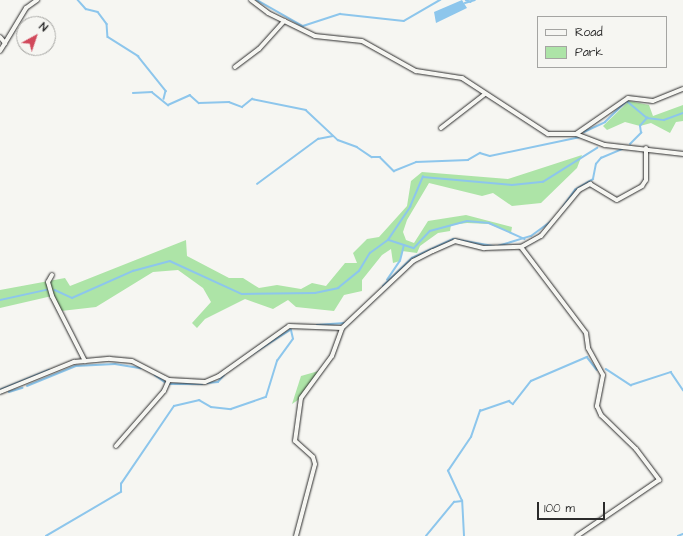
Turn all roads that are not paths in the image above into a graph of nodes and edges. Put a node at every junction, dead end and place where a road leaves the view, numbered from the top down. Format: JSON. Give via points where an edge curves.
{"nodes":[{"id":1,"x":37,"y":0,"type":"edge"},
{"id":2,"x":251,"y":0,"type":"edge"},
{"id":3,"x":284,"y":21,"type":"junction"},
{"id":4,"x":0,"y":37,"type":"edge"},
{"id":5,"x":5,"y":43,"type":"junction"},
{"id":6,"x":0,"y":51,"type":"edge"},
{"id":7,"x":235,"y":67,"type":"dead end"},
{"id":8,"x":683,"y":89,"type":"edge"},
{"id":9,"x":485,"y":94,"type":"junction"},
{"id":10,"x":441,"y":128,"type":"dead end"},
{"id":11,"x":576,"y":134,"type":"junction"},
{"id":12,"x":646,"y":148,"type":"junction"},
{"id":13,"x":683,"y":154,"type":"edge"},
{"id":14,"x":521,"y":247,"type":"junction"},
{"id":15,"x":52,"y":275,"type":"dead end"},
{"id":16,"x":342,"y":328,"type":"junction"},
{"id":17,"x":85,"y":361,"type":"junction"},
{"id":18,"x":169,"y":380,"type":"junction"},
{"id":19,"x":0,"y":392,"type":"edge"},
{"id":20,"x":116,"y":446,"type":"dead end"},
{"id":21,"x":296,"y":536,"type":"edge"},
{"id":22,"x":577,"y":536,"type":"edge"}],
"edges":[{"from":1,"to":5,"type":"street","via":[[26,8]]},
{"from":2,"to":3,"type":"street"},
{"from":3,"to":7,"type":"street","via":[[259,49]]},
{"from":3,"to":9,"type":"street","via":[[315,36],[362,41],[416,71],[462,78]]},
{"from":4,"to":5,"type":"street"},
{"from":5,"to":6,"type":"street"},
{"from":8,"to":11,"type":"street","via":[[653,101],[628,98]]},
{"from":9,"to":10,"type":"street"},
{"from":9,"to":11,"type":"street","via":[[548,134]]},
{"from":11,"to":12,"type":"street","via":[[605,145]]},
{"from":12,"to":13,"type":"street"},
{"from":12,"to":14,"type":"street","via":[[646,180],[642,186],[616,200],[590,184],[579,190],[541,236]]},
{"from":14,"to":16,"type":"street","via":[[490,248],[455,242],[433,251],[413,261]]},
{"from":14,"to":22,"type":"street","via":[[586,333],[588,348],[603,375],[596,406],[601,415],[636,449],[659,480]]},
{"from":15,"to":17,"type":"street","via":[[48,282],[52,296]]},
{"from":16,"to":18,"type":"street","via":[[290,326],[219,376],[205,382]]},
{"from":16,"to":21,"type":"street","via":[[332,356],[301,398],[295,441],[313,457],[315,464]]},
{"from":17,"to":18,"type":"street","via":[[132,361]]},
{"from":17,"to":19,"type":"street"},
{"from":18,"to":20,"type":"street","via":[[164,391]]}]}
